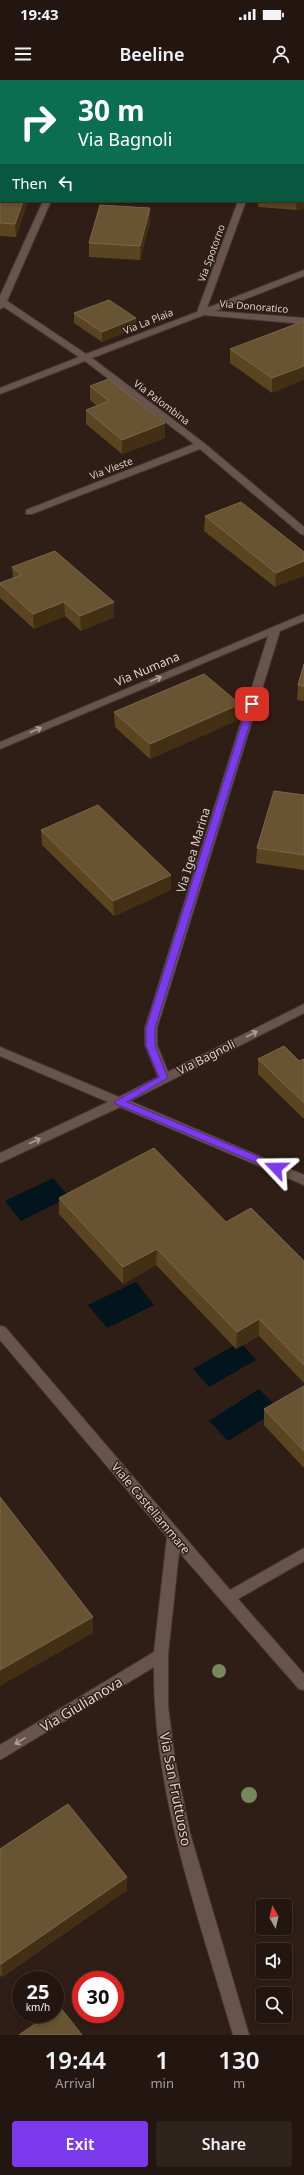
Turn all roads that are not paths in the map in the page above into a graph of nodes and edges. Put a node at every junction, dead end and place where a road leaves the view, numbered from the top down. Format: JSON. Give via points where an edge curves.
{"nodes":[{"id":1,"x":47,"y":202,"type":"edge"},
{"id":2,"x":242,"y":202,"type":"edge"},
{"id":3,"x":304,"y":274,"type":"edge"},
{"id":4,"x":1,"y":302,"type":"edge"},
{"id":5,"x":202,"y":312,"type":"junction"},
{"id":6,"x":304,"y":321,"type":"edge"},
{"id":7,"x":86,"y":358,"type":"junction"},
{"id":8,"x":0,"y":390,"type":"edge"},
{"id":9,"x":201,"y":445,"type":"junction"},
{"id":10,"x":29,"y":512,"type":"dead end"},
{"id":11,"x":304,"y":532,"type":"edge"},
{"id":12,"x":304,"y":617,"type":"edge"},
{"id":13,"x":276,"y":628,"type":"junction"},
{"id":14,"x":0,"y":746,"type":"edge"},
{"id":15,"x":304,"y":1008,"type":"edge"},
{"id":16,"x":0,"y":1051,"type":"edge"},
{"id":17,"x":164,"y":1078,"type":"junction"},
{"id":18,"x":119,"y":1102,"type":"junction"},
{"id":19,"x":0,"y":1158,"type":"edge"},
{"id":20,"x":304,"y":1180,"type":"edge"},
{"id":21,"x":0,"y":1331,"type":"edge"},
{"id":22,"x":174,"y":1536,"type":"junction"},
{"id":23,"x":304,"y":1554,"type":"edge"},
{"id":24,"x":228,"y":1598,"type":"junction"},
{"id":25,"x":161,"y":1655,"type":"junction"},
{"id":26,"x":304,"y":1684,"type":"edge"},
{"id":27,"x":0,"y":1753,"type":"edge"},
{"id":28,"x":241,"y":2035,"type":"edge"}],
"edges":[{"from":1,"to":4,"type":"street"},
{"from":2,"to":5,"type":"street","name":"Via Spotorno"},
{"from":3,"to":5,"type":"street","name":"Via La Plaia"},
{"from":4,"to":7,"type":"street","name":"Via Palombina"},
{"from":5,"to":6,"type":"street","name":"Via Donoratico"},
{"from":5,"to":7,"type":"street","name":"Via La Plaia"},
{"from":7,"to":8,"type":"street","name":"Via La Plaia"},
{"from":7,"to":9,"type":"street","name":"Via Palombina"},
{"from":9,"to":10,"type":"street","name":"Via Vieste"},
{"from":9,"to":11,"type":"street","name":"Via Palombina"},
{"from":12,"to":13,"type":"street","name":"Via Numana"},
{"from":14,"to":13,"type":"street","name":"Via Numana","one_way":true},
{"from":13,"to":17,"type":"street","name":"Via Igea Marina","via":[[151,1028],[151,1046]]},
{"from":17,"to":15,"type":"street","name":"Via Bagnoli","one_way":true},
{"from":16,"to":18,"type":"street"},
{"from":17,"to":18,"type":"street","name":"Via Bagnoli"},
{"from":19,"to":18,"type":"street","name":"Via Bagnoli","one_way":true},
{"from":18,"to":20,"type":"street"},
{"from":21,"to":22,"type":"street","name":"Viale Castellammare"},
{"from":22,"to":24,"type":"street","name":"Viale Castellammare"},
{"from":22,"to":25,"type":"street","name":"Via San Fruttuoso"},
{"from":23,"to":24,"type":"street"},
{"from":24,"to":26,"type":"street","name":"Viale Castellammare"},
{"from":25,"to":27,"type":"street","name":"Via Giulianova","one_way":true},
{"from":25,"to":28,"type":"street","name":"Via San Fruttuoso","via":[[161,1706],[167,1760],[182,1833]]}]}
